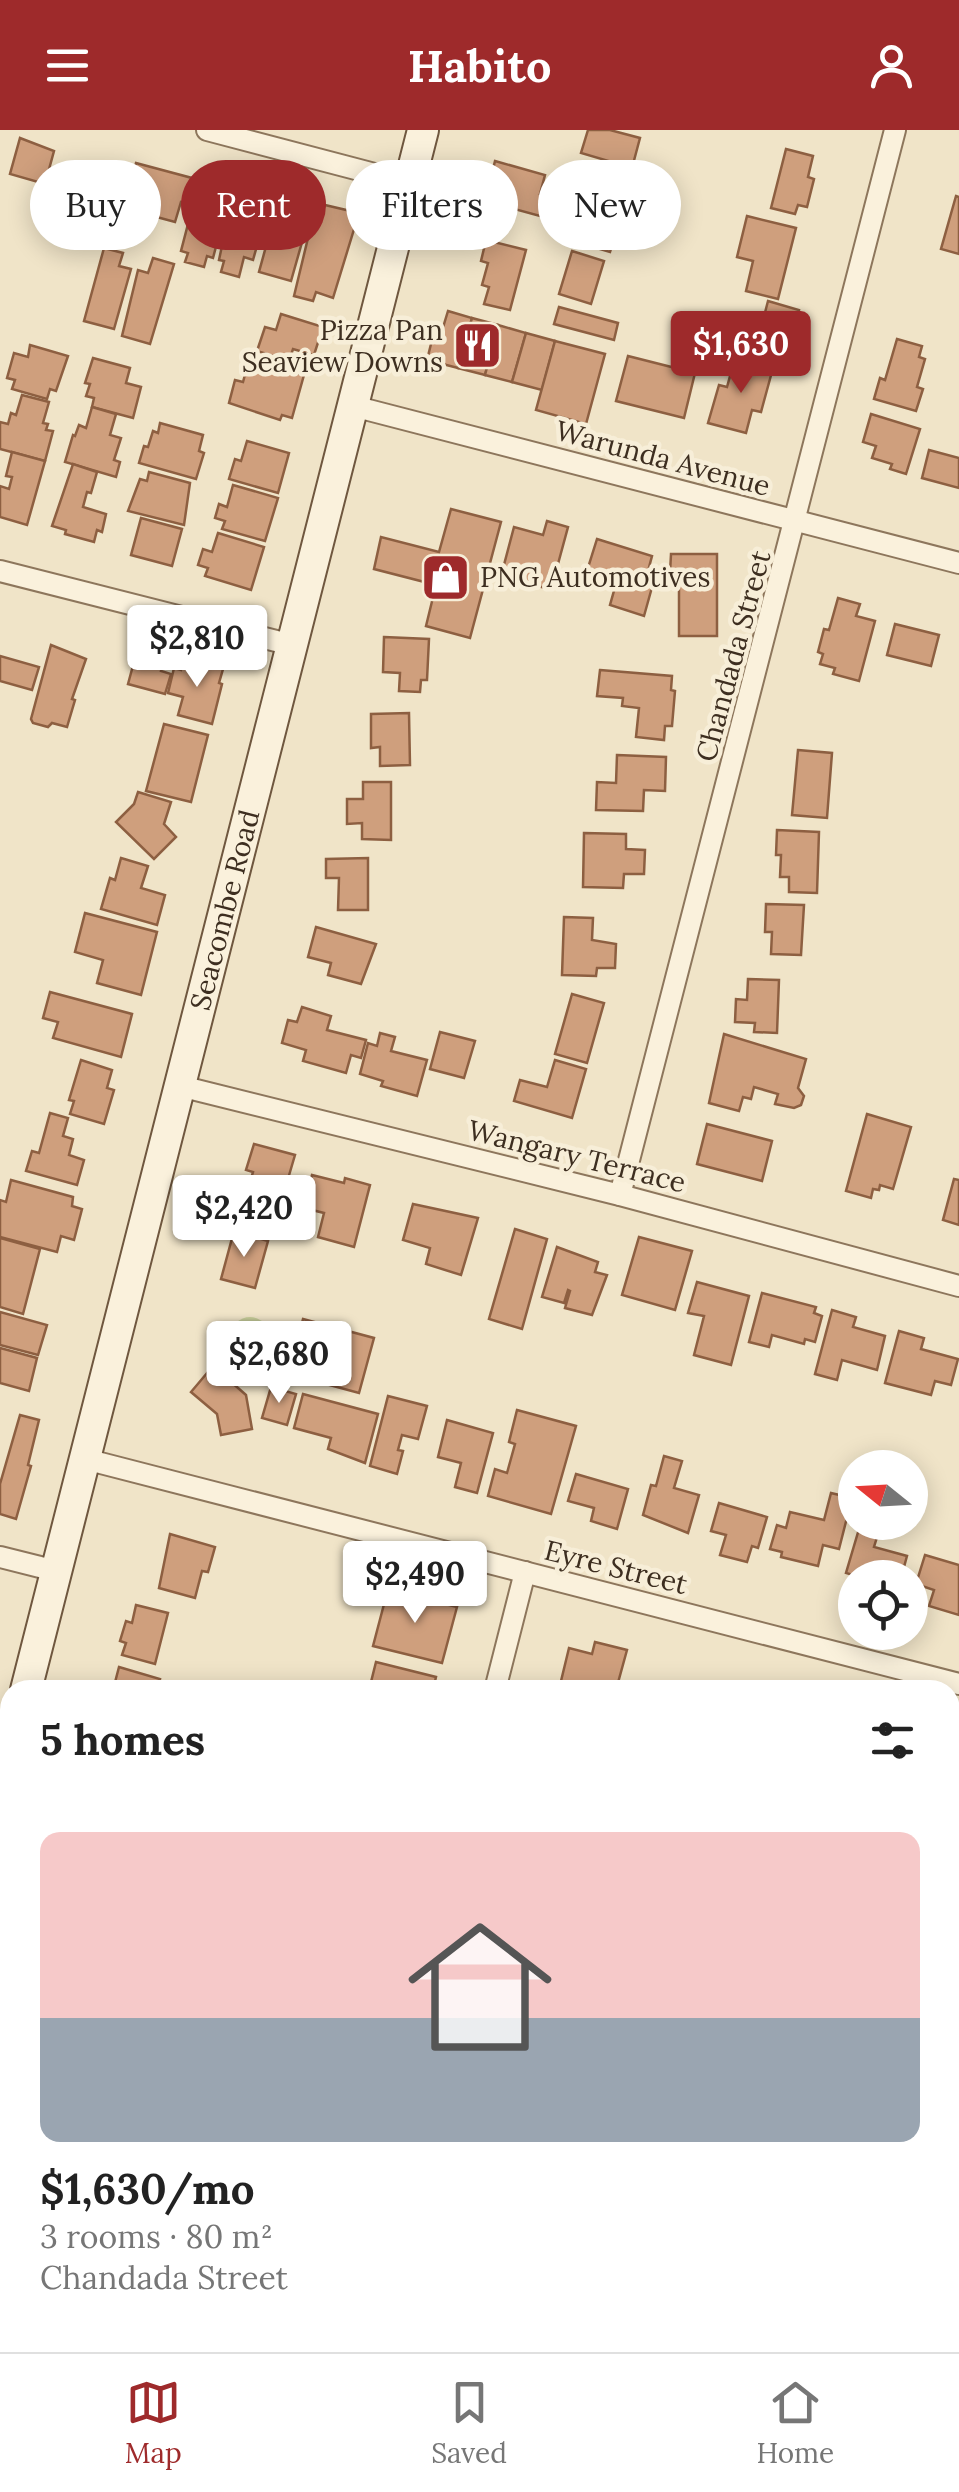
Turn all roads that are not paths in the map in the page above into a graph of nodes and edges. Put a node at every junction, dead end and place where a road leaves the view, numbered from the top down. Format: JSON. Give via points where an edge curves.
{"nodes":[{"id":1,"x":207,"y":130,"type":"edge"},
{"id":2,"x":423,"y":130,"type":"edge"},
{"id":3,"x":896,"y":130,"type":"edge"},
{"id":4,"x":416,"y":160,"type":"edge"},
{"id":5,"x":346,"y":166,"type":"edge"},
{"id":6,"x":393,"y":250,"type":"edge"},
{"id":7,"x":353,"y":406,"type":"junction"},
{"id":8,"x":797,"y":521,"type":"junction"},
{"id":9,"x":959,"y":563,"type":"edge"},
{"id":10,"x":0,"y":571,"type":"edge"},
{"id":11,"x":292,"y":646,"type":"junction"},
{"id":12,"x":180,"y":1086,"type":"junction"},
{"id":13,"x":620,"y":1195,"type":"junction"},
{"id":14,"x":959,"y":1286,"type":"edge"},
{"id":15,"x":85,"y":1459,"type":"junction"},
{"id":16,"x":0,"y":1557,"type":"edge"},
{"id":17,"x":56,"y":1571,"type":"junction"},
{"id":18,"x":524,"y":1572,"type":"junction"},
{"id":19,"x":29,"y":1680,"type":"edge"},
{"id":20,"x":497,"y":1680,"type":"edge"},
{"id":21,"x":943,"y":1680,"type":"edge"}],
"edges":[{"from":1,"to":5,"type":"street"},
{"from":2,"to":4,"type":"main road","name":"Seacombe Road"},
{"from":3,"to":8,"type":"street","name":"Chandada Street"},
{"from":6,"to":7,"type":"main road","name":"Seacombe Road"},
{"from":7,"to":8,"type":"street","name":"Warunda Avenue"},
{"from":7,"to":11,"type":"main road","name":"Seacombe Road"},
{"from":8,"to":9,"type":"street","name":"Warunda Avenue"},
{"from":8,"to":13,"type":"street","name":"Chandada Street"},
{"from":10,"to":11,"type":"street"},
{"from":11,"to":12,"type":"main road","name":"Seacombe Road"},
{"from":12,"to":13,"type":"street","name":"Wangary Terrace"},
{"from":12,"to":15,"type":"main road","name":"Seacombe Road"},
{"from":13,"to":14,"type":"street","name":"Wangary Terrace"},
{"from":15,"to":17,"type":"main road","name":"Seacombe Road"},
{"from":15,"to":18,"type":"street","name":"Eyre Street"},
{"from":16,"to":17,"type":"street"},
{"from":17,"to":19,"type":"main road","name":"Seacombe Road"},
{"from":18,"to":20,"type":"street"},
{"from":18,"to":21,"type":"street","name":"Eyre Street"}]}
